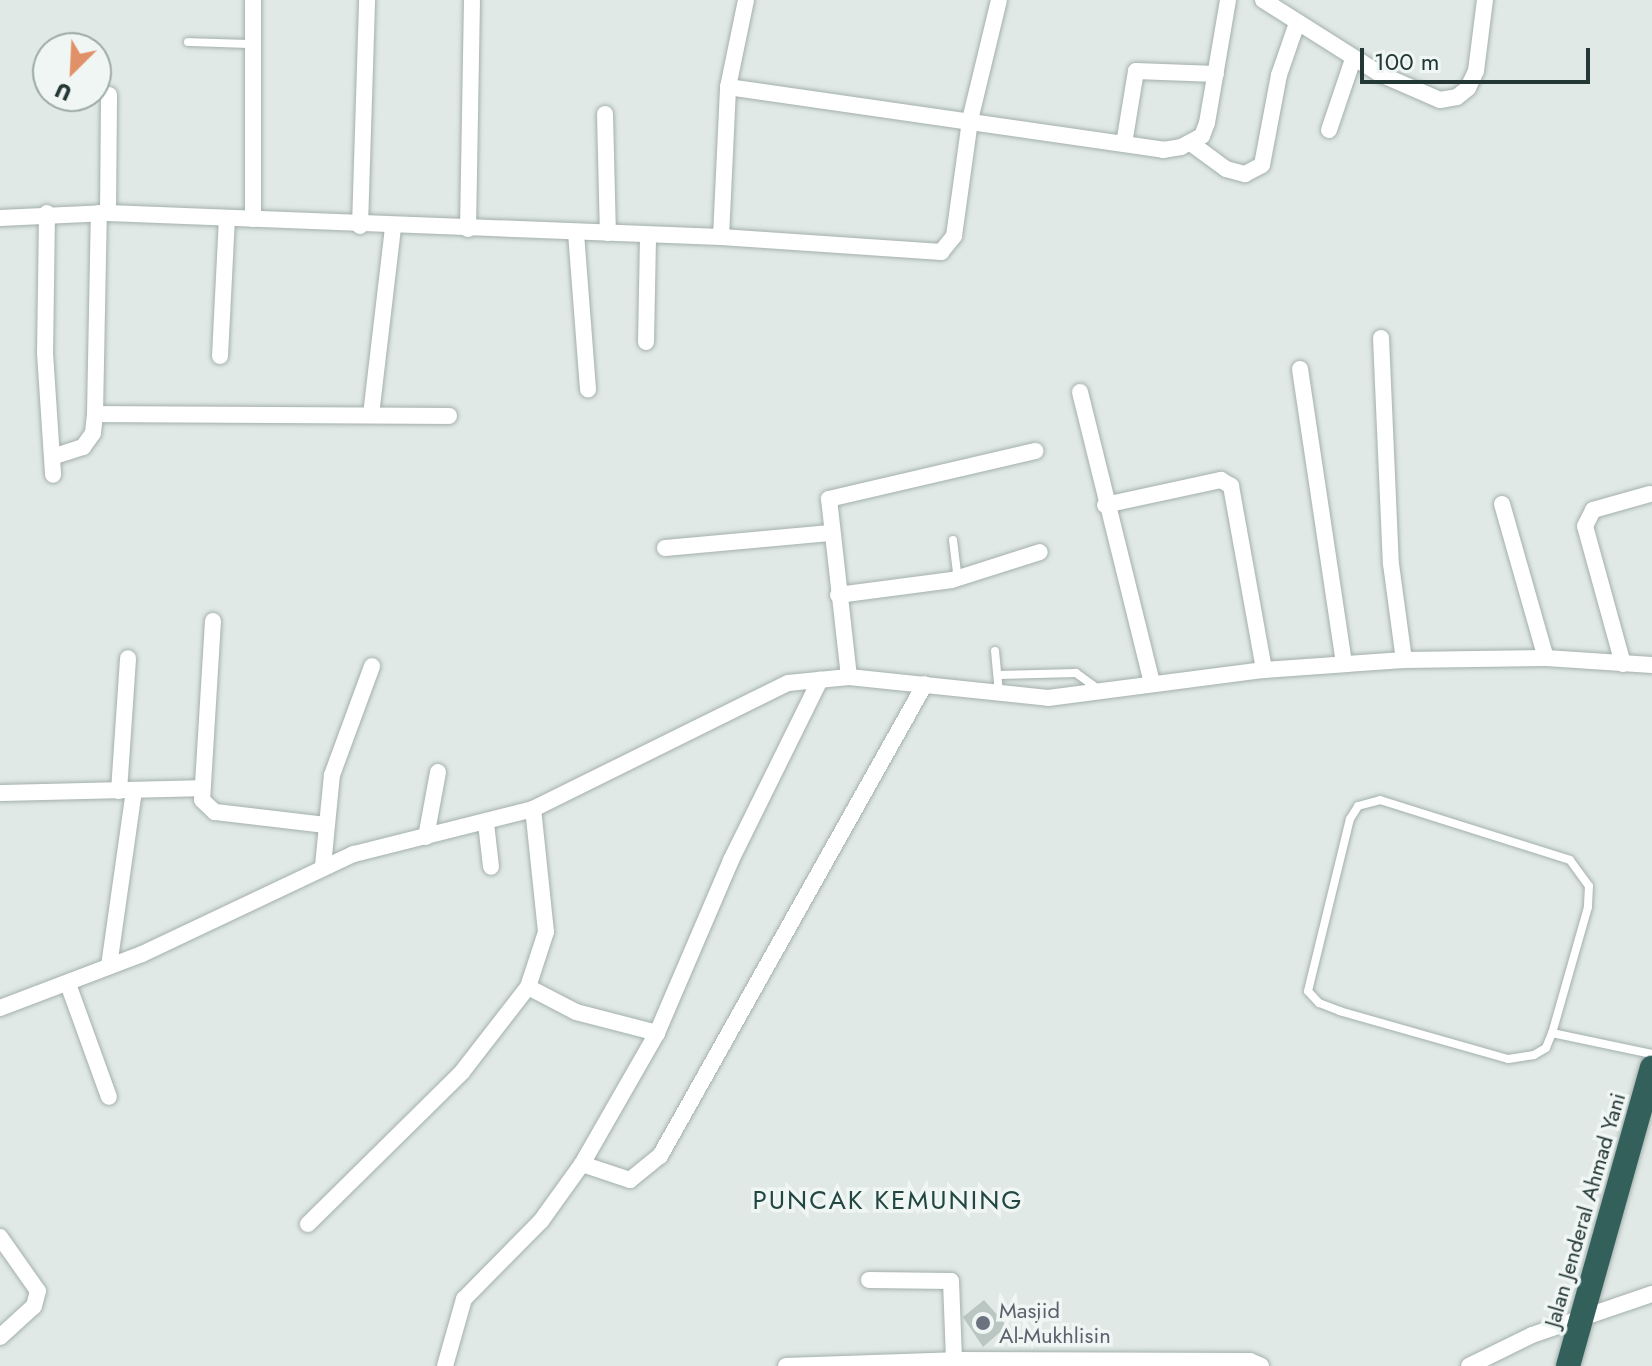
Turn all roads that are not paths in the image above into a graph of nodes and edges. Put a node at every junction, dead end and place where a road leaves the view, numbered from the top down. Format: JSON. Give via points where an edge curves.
{"nodes":[{"id":1,"x":253,"y":0,"type":"edge"},
{"id":2,"x":367,"y":0,"type":"edge"},
{"id":3,"x":746,"y":0,"type":"edge"},
{"id":4,"x":999,"y":0,"type":"edge"},
{"id":5,"x":1228,"y":0,"type":"edge"},
{"id":6,"x":1263,"y":0,"type":"edge"},
{"id":7,"x":1485,"y":0,"type":"edge"},
{"id":8,"x":472,"y":1,"type":"edge"},
{"id":9,"x":1297,"y":23,"type":"junction"},
{"id":10,"x":188,"y":42,"type":"dead end"},
{"id":11,"x":252,"y":44,"type":"junction"},
{"id":12,"x":1353,"y":59,"type":"junction"},
{"id":13,"x":1216,"y":74,"type":"junction"},
{"id":14,"x":728,"y":87,"type":"junction"},
{"id":15,"x":108,"y":112,"type":"edge"},
{"id":16,"x":605,"y":114,"type":"dead end"},
{"id":17,"x":970,"y":120,"type":"junction"},
{"id":18,"x":1329,"y":130,"type":"dead end"},
{"id":19,"x":1124,"y":144,"type":"junction"},
{"id":20,"x":1192,"y":144,"type":"junction"},
{"id":21,"x":47,"y":213,"type":"junction"},
{"id":22,"x":104,"y":213,"type":"junction"},
{"id":23,"x":0,"y":218,"type":"edge"},
{"id":24,"x":227,"y":218,"type":"junction"},
{"id":25,"x":253,"y":219,"type":"junction"},
{"id":26,"x":360,"y":226,"type":"junction"},
{"id":27,"x":393,"y":227,"type":"junction"},
{"id":28,"x":468,"y":229,"type":"junction"},
{"id":29,"x":576,"y":233,"type":"junction"},
{"id":30,"x":608,"y":233,"type":"junction"},
{"id":31,"x":648,"y":235,"type":"junction"},
{"id":32,"x":721,"y":237,"type":"junction"},
{"id":33,"x":1381,"y":338,"type":"dead end"},
{"id":34,"x":646,"y":342,"type":"dead end"},
{"id":35,"x":220,"y":356,"type":"dead end"},
{"id":36,"x":1300,"y":369,"type":"dead end"},
{"id":37,"x":588,"y":390,"type":"dead end"},
{"id":38,"x":1080,"y":392,"type":"dead end"},
{"id":39,"x":95,"y":414,"type":"junction"},
{"id":40,"x":371,"y":415,"type":"junction"},
{"id":41,"x":449,"y":416,"type":"dead end"},
{"id":42,"x":1035,"y":451,"type":"dead end"},
{"id":43,"x":52,"y":457,"type":"junction"},
{"id":44,"x":53,"y":475,"type":"dead end"},
{"id":45,"x":1650,"y":494,"type":"edge"},
{"id":46,"x":1502,"y":504,"type":"dead end"},
{"id":47,"x":1105,"y":505,"type":"junction"},
{"id":48,"x":830,"y":533,"type":"junction"},
{"id":49,"x":953,"y":540,"type":"dead end"},
{"id":50,"x":665,"y":548,"type":"dead end"},
{"id":51,"x":1040,"y":552,"type":"dead end"},
{"id":52,"x":958,"y":579,"type":"junction"},
{"id":53,"x":838,"y":595,"type":"junction"},
{"id":54,"x":213,"y":621,"type":"dead end"},
{"id":55,"x":995,"y":651,"type":"dead end"},
{"id":56,"x":128,"y":658,"type":"dead end"},
{"id":57,"x":1546,"y":658,"type":"junction"},
{"id":58,"x":1404,"y":660,"type":"junction"},
{"id":59,"x":1344,"y":664,"type":"junction"},
{"id":60,"x":1623,"y":664,"type":"junction"},
{"id":61,"x":1652,"y":665,"type":"edge"},
{"id":62,"x":372,"y":666,"type":"dead end"},
{"id":63,"x":1264,"y":670,"type":"junction"},
{"id":64,"x":998,"y":675,"type":"junction"},
{"id":65,"x":849,"y":677,"type":"junction"},
{"id":66,"x":820,"y":680,"type":"junction"},
{"id":67,"x":1152,"y":683,"type":"junction"},
{"id":68,"x":925,"y":684,"type":"junction"},
{"id":69,"x":1100,"y":690,"type":"junction"},
{"id":70,"x":999,"y":694,"type":"junction"},
{"id":71,"x":438,"y":772,"type":"dead end"},
{"id":72,"x":200,"y":788,"type":"junction"},
{"id":73,"x":126,"y":791,"type":"junction"},
{"id":74,"x":0,"y":793,"type":"edge"},
{"id":75,"x":533,"y":809,"type":"junction"},
{"id":76,"x":486,"y":823,"type":"junction"},
{"id":77,"x":326,"y":825,"type":"junction"},
{"id":78,"x":426,"y":837,"type":"junction"},
{"id":79,"x":323,"y":866,"type":"junction"},
{"id":80,"x":491,"y":867,"type":"dead end"},
{"id":81,"x":109,"y":966,"type":"junction"},
{"id":82,"x":68,"y":984,"type":"junction"},
{"id":83,"x":528,"y":987,"type":"junction"},
{"id":84,"x":0,"y":1008,"type":"edge"},
{"id":85,"x":657,"y":1033,"type":"junction"},
{"id":86,"x":1552,"y":1033,"type":"junction"},
{"id":87,"x":1652,"y":1054,"type":"edge"},
{"id":88,"x":1652,"y":1068,"type":"edge"},
{"id":89,"x":109,"y":1097,"type":"dead end"},
{"id":90,"x":582,"y":1164,"type":"junction"},
{"id":91,"x":308,"y":1224,"type":"dead end"},
{"id":92,"x":0,"y":1237,"type":"edge"},
{"id":93,"x":869,"y":1280,"type":"dead end"},
{"id":94,"x":1652,"y":1294,"type":"edge"},
{"id":95,"x":1581,"y":1321,"type":"junction"},
{"id":96,"x":0,"y":1337,"type":"edge"},
{"id":97,"x":954,"y":1360,"type":"junction"},
{"id":98,"x":1024,"y":1363,"type":"edge"},
{"id":99,"x":1089,"y":1364,"type":"edge"},
{"id":100,"x":1180,"y":1364,"type":"edge"},
{"id":101,"x":445,"y":1366,"type":"edge"},
{"id":102,"x":786,"y":1366,"type":"edge"},
{"id":103,"x":1261,"y":1366,"type":"edge"},
{"id":104,"x":1469,"y":1366,"type":"edge"},
{"id":105,"x":1568,"y":1366,"type":"edge"}],
"edges":[{"from":1,"to":11,"type":"street"},
{"from":2,"to":26,"type":"street"},
{"from":3,"to":14,"type":"street"},
{"from":4,"to":17,"type":"street"},
{"from":5,"to":13,"type":"street"},
{"from":6,"to":9,"type":"street"},
{"from":7,"to":12,"type":"street","via":[[1476,71],[1457,97],[1440,100],[1414,91]]},
{"from":8,"to":28,"type":"street"},
{"from":9,"to":12,"type":"street"},
{"from":9,"to":20,"type":"street","via":[[1279,75],[1262,165],[1245,174],[1226,169]]},
{"from":10,"to":11,"type":"lane"},
{"from":11,"to":25,"type":"street"},
{"from":12,"to":18,"type":"street"},
{"from":13,"to":19,"type":"street","via":[[1136,71]]},
{"from":13,"to":20,"type":"street","via":[[1207,123]]},
{"from":14,"to":17,"type":"street"},
{"from":14,"to":32,"type":"street"},
{"from":15,"to":22,"type":"street"},
{"from":16,"to":30,"type":"street"},
{"from":17,"to":19,"type":"street"},
{"from":17,"to":32,"type":"street","via":[[954,236],[941,252]]},
{"from":19,"to":20,"type":"street","via":[[1163,150]]},
{"from":21,"to":22,"type":"street"},
{"from":21,"to":23,"type":"street"},
{"from":21,"to":43,"type":"street","via":[[45,353]]},
{"from":22,"to":24,"type":"street"},
{"from":22,"to":39,"type":"street"},
{"from":24,"to":25,"type":"street"},
{"from":24,"to":35,"type":"street"},
{"from":25,"to":26,"type":"street"},
{"from":26,"to":27,"type":"street"},
{"from":27,"to":28,"type":"street"},
{"from":27,"to":40,"type":"street"},
{"from":28,"to":29,"type":"street"},
{"from":29,"to":30,"type":"street"},
{"from":29,"to":37,"type":"street"},
{"from":30,"to":31,"type":"street"},
{"from":31,"to":32,"type":"street"},
{"from":31,"to":34,"type":"street"},
{"from":33,"to":58,"type":"street","via":[[1391,564]]},
{"from":36,"to":59,"type":"street"},
{"from":38,"to":47,"type":"street"},
{"from":39,"to":40,"type":"street"},
{"from":39,"to":43,"type":"street","via":[[93,433],[83,447]]},
{"from":40,"to":41,"type":"street"},
{"from":42,"to":48,"type":"street","via":[[838,496],[826,504]]},
{"from":43,"to":44,"type":"street"},
{"from":45,"to":60,"type":"street","via":[[1593,510],[1586,520]]},
{"from":46,"to":57,"type":"street"},
{"from":47,"to":63,"type":"street","via":[[1221,480],[1231,486]]},
{"from":47,"to":67,"type":"street"},
{"from":48,"to":50,"type":"street"},
{"from":48,"to":53,"type":"street"},
{"from":49,"to":52,"type":"lane"},
{"from":51,"to":52,"type":"street"},
{"from":52,"to":53,"type":"street"},
{"from":53,"to":65,"type":"street"},
{"from":54,"to":72,"type":"street"},
{"from":55,"to":64,"type":"lane"},
{"from":56,"to":73,"type":"street"},
{"from":57,"to":58,"type":"street"},
{"from":57,"to":60,"type":"street"},
{"from":58,"to":59,"type":"street"},
{"from":59,"to":63,"type":"street"},
{"from":60,"to":61,"type":"street"},
{"from":62,"to":77,"type":"street","via":[[332,775]]},
{"from":63,"to":67,"type":"street"},
{"from":64,"to":69,"type":"lane","via":[[1076,673]]},
{"from":64,"to":70,"type":"lane"},
{"from":65,"to":66,"type":"street"},
{"from":65,"to":68,"type":"street"},
{"from":66,"to":75,"type":"street","via":[[788,683],[744,702]]},
{"from":66,"to":85,"type":"street","via":[[731,860]]},
{"from":67,"to":69,"type":"street"},
{"from":68,"to":70,"type":"street"},
{"from":68,"to":90,"type":"street","via":[[660,1156],[630,1180]]},
{"from":69,"to":70,"type":"street","via":[[1048,698]]},
{"from":71,"to":78,"type":"street"},
{"from":72,"to":73,"type":"street"},
{"from":72,"to":77,"type":"street","via":[[206,808],[215,812]]},
{"from":73,"to":74,"type":"street"},
{"from":73,"to":81,"type":"street"},
{"from":75,"to":76,"type":"street"},
{"from":75,"to":83,"type":"street","via":[[546,932]]},
{"from":76,"to":78,"type":"street"},
{"from":76,"to":80,"type":"street"},
{"from":77,"to":79,"type":"street"},
{"from":78,"to":79,"type":"street"},
{"from":79,"to":81,"type":"street"},
{"from":81,"to":82,"type":"street"},
{"from":82,"to":84,"type":"street"},
{"from":82,"to":89,"type":"street"},
{"from":83,"to":85,"type":"street","via":[[576,1012]]},
{"from":83,"to":91,"type":"street","via":[[462,1072]]},
{"from":85,"to":90,"type":"street"},
{"from":86,"to":86,"type":"lane","via":[[1588,907],[1589,886],[1582,871],[1570,860],[1380,800],[1358,806],[1350,819],[1308,991],[1319,1003],[1340,1011],[1508,1059],[1546,1048]]},
{"from":86,"to":87,"type":"lane"},
{"from":88,"to":95,"type":"highway","name":"Jalan Jenderal Ahmad Yani"},
{"from":90,"to":101,"type":"street","via":[[541,1221],[464,1299]]},
{"from":92,"to":96,"type":"street","via":[[38,1291],[34,1306]]},
{"from":93,"to":97,"type":"street","via":[[951,1281]]},
{"from":94,"to":95,"type":"street"},
{"from":95,"to":104,"type":"street","via":[[1532,1335]]},
{"from":95,"to":105,"type":"highway","name":"Jalan Jenderal Ahmad Yani"},
{"from":97,"to":98,"type":"street"},
{"from":97,"to":102,"type":"street"},
{"from":98,"to":99,"type":"street"},
{"from":99,"to":100,"type":"street"},
{"from":100,"to":103,"type":"street","via":[[1250,1361]]}]}
